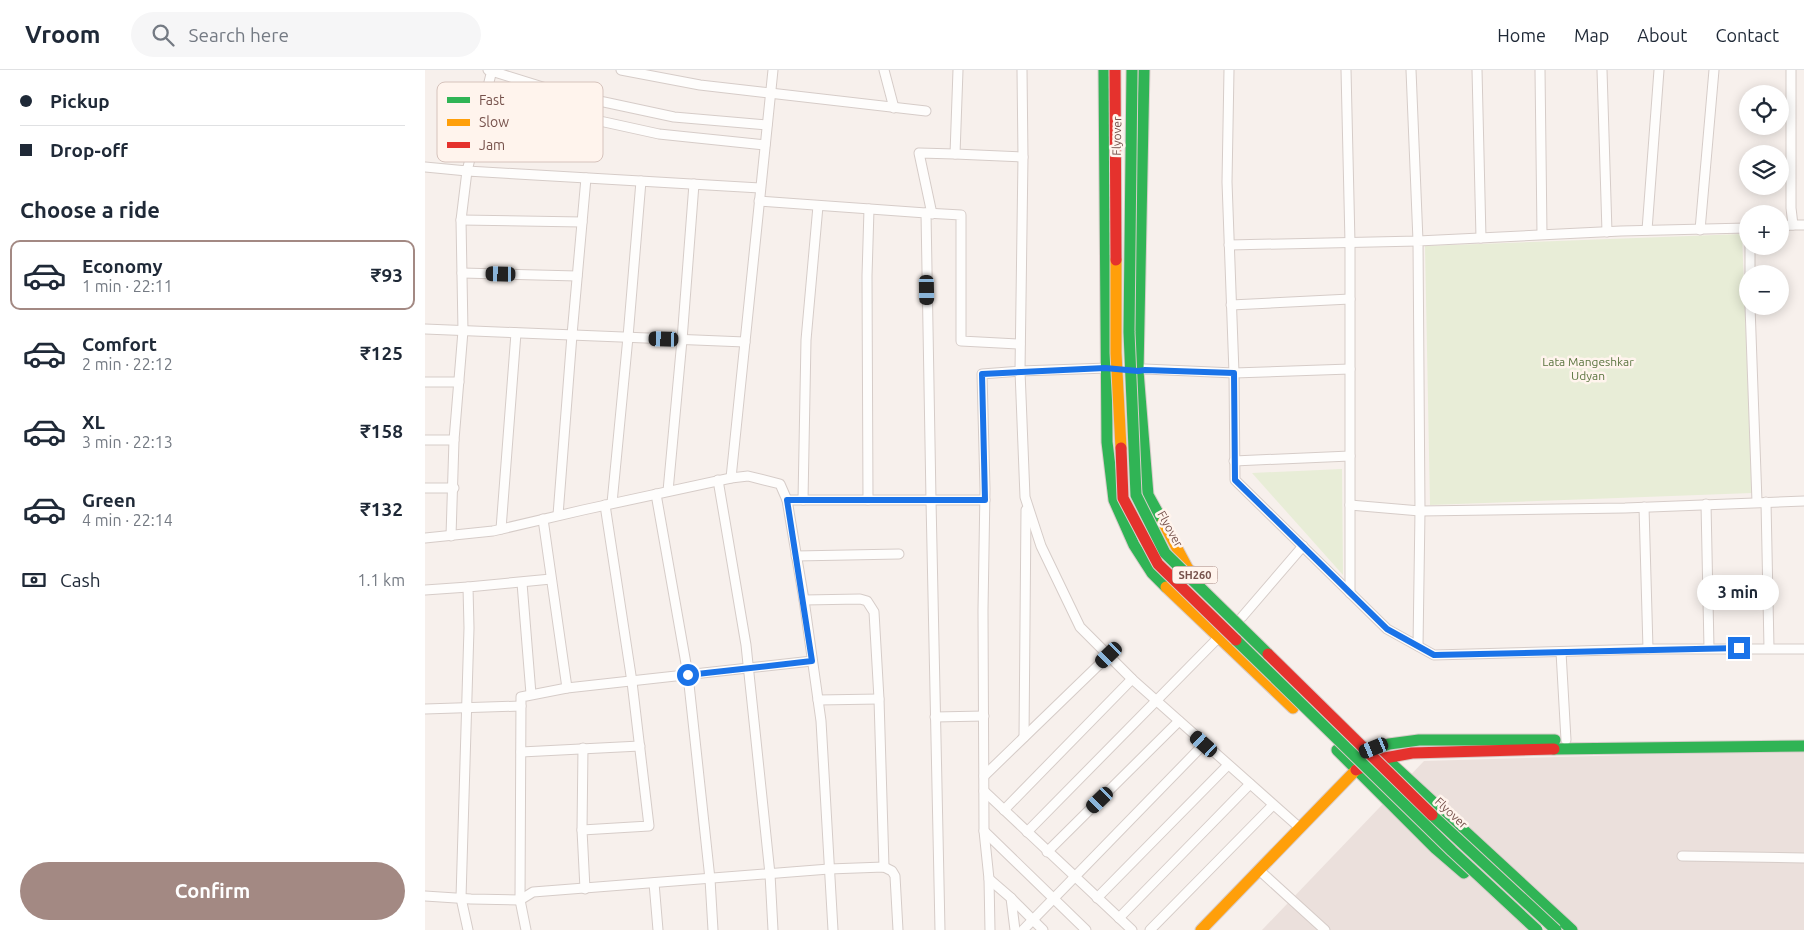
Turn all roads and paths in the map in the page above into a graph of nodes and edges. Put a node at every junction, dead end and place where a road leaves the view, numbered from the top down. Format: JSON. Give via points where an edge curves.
{"nodes":[{"id":1,"x":490,"y":70,"type":"edge"},
{"id":2,"x":621,"y":70,"type":"edge"},
{"id":3,"x":773,"y":70,"type":"edge"},
{"id":4,"x":884,"y":70,"type":"edge"},
{"id":5,"x":958,"y":70,"type":"edge"},
{"id":6,"x":1022,"y":70,"type":"edge"},
{"id":7,"x":1104,"y":70,"type":"edge"},
{"id":8,"x":1115,"y":70,"type":"edge"},
{"id":9,"x":1131,"y":70,"type":"edge"},
{"id":10,"x":1144,"y":70,"type":"edge"},
{"id":11,"x":1229,"y":70,"type":"edge"},
{"id":12,"x":1346,"y":70,"type":"edge"},
{"id":13,"x":1411,"y":70,"type":"edge"},
{"id":14,"x":1477,"y":70,"type":"edge"},
{"id":15,"x":1540,"y":70,"type":"edge"},
{"id":16,"x":1602,"y":70,"type":"edge"},
{"id":17,"x":1659,"y":70,"type":"edge"},
{"id":18,"x":1714,"y":70,"type":"edge"},
{"id":19,"x":1791,"y":70,"type":"edge"},
{"id":20,"x":528,"y":82,"type":"edge"},
{"id":21,"x":770,"y":94,"type":"junction"},
{"id":22,"x":603,"y":102,"type":"edge"},
{"id":23,"x":894,"y":108,"type":"junction"},
{"id":24,"x":926,"y":111,"type":"dead end"},
{"id":25,"x":603,"y":122,"type":"edge"},
{"id":26,"x":767,"y":125,"type":"junction"},
{"id":27,"x":765,"y":145,"type":"junction"},
{"id":28,"x":955,"y":154,"type":"junction"},
{"id":29,"x":1023,"y":157,"type":"junction"},
{"id":30,"x":469,"y":162,"type":"edge"},
{"id":31,"x":425,"y":167,"type":"edge"},
{"id":32,"x":467,"y":171,"type":"junction"},
{"id":33,"x":586,"y":178,"type":"junction"},
{"id":34,"x":641,"y":181,"type":"junction"},
{"id":35,"x":694,"y":184,"type":"junction"},
{"id":36,"x":760,"y":188,"type":"junction"},
{"id":37,"x":759,"y":202,"type":"junction"},
{"id":38,"x":818,"y":206,"type":"junction"},
{"id":39,"x":869,"y":209,"type":"junction"},
{"id":40,"x":929,"y":214,"type":"junction"},
{"id":41,"x":461,"y":220,"type":"junction"},
{"id":42,"x":582,"y":222,"type":"junction"},
{"id":43,"x":1789,"y":225,"type":"edge"},
{"id":44,"x":1793,"y":225,"type":"junction"},
{"id":45,"x":1804,"y":225,"type":"edge"},
{"id":46,"x":1739,"y":228,"type":"edge"},
{"id":47,"x":1647,"y":230,"type":"junction"},
{"id":48,"x":1701,"y":230,"type":"junction"},
{"id":49,"x":1607,"y":232,"type":"junction"},
{"id":50,"x":1542,"y":234,"type":"junction"},
{"id":51,"x":1481,"y":238,"type":"junction"},
{"id":52,"x":1418,"y":240,"type":"junction"},
{"id":53,"x":1350,"y":242,"type":"junction"},
{"id":54,"x":1229,"y":245,"type":"junction"},
{"id":55,"x":462,"y":273,"type":"junction"},
{"id":56,"x":577,"y":276,"type":"junction"},
{"id":57,"x":1350,"y":299,"type":"junction"},
{"id":58,"x":1231,"y":305,"type":"junction"},
{"id":59,"x":1751,"y":315,"type":"edge"},
{"id":60,"x":425,"y":329,"type":"edge"},
{"id":61,"x":463,"y":331,"type":"junction"},
{"id":62,"x":516,"y":333,"type":"junction"},
{"id":63,"x":572,"y":335,"type":"junction"},
{"id":64,"x":628,"y":337,"type":"junction"},
{"id":65,"x":682,"y":340,"type":"junction"},
{"id":66,"x":745,"y":342,"type":"junction"},
{"id":67,"x":1021,"y":344,"type":"junction"},
{"id":68,"x":1105,"y":368,"type":"junction"},
{"id":69,"x":1350,"y":368,"type":"junction"},
{"id":70,"x":1020,"y":371,"type":"junction"},
{"id":71,"x":1138,"y":371,"type":"junction"},
{"id":72,"x":1234,"y":373,"type":"junction"},
{"id":73,"x":425,"y":382,"type":"edge"},
{"id":74,"x":459,"y":382,"type":"junction"},
{"id":75,"x":425,"y":440,"type":"edge"},
{"id":76,"x":454,"y":440,"type":"junction"},
{"id":77,"x":1350,"y":456,"type":"junction"},
{"id":78,"x":1235,"y":461,"type":"junction"},
{"id":79,"x":731,"y":478,"type":"junction"},
{"id":80,"x":718,"y":480,"type":"junction"},
{"id":81,"x":425,"y":488,"type":"edge"},
{"id":82,"x":454,"y":488,"type":"junction"},
{"id":83,"x":668,"y":491,"type":"junction"},
{"id":84,"x":656,"y":494,"type":"junction"},
{"id":85,"x":787,"y":500,"type":"junction"},
{"id":86,"x":803,"y":500,"type":"junction"},
{"id":87,"x":868,"y":500,"type":"junction"},
{"id":88,"x":931,"y":500,"type":"junction"},
{"id":89,"x":985,"y":500,"type":"junction"},
{"id":90,"x":1027,"y":501,"type":"junction"},
{"id":91,"x":1804,"y":501,"type":"edge"},
{"id":92,"x":1761,"y":502,"type":"junction"},
{"id":93,"x":608,"y":504,"type":"junction"},
{"id":94,"x":1706,"y":504,"type":"junction"},
{"id":95,"x":1350,"y":505,"type":"junction"},
{"id":96,"x":1644,"y":507,"type":"junction"},
{"id":97,"x":1420,"y":511,"type":"junction"},
{"id":98,"x":558,"y":516,"type":"junction"},
{"id":99,"x":543,"y":519,"type":"junction"},
{"id":100,"x":501,"y":529,"type":"junction"},
{"id":101,"x":451,"y":536,"type":"junction"},
{"id":102,"x":425,"y":538,"type":"edge"},
{"id":103,"x":1303,"y":546,"type":"junction"},
{"id":104,"x":899,"y":554,"type":"dead end"},
{"id":105,"x":796,"y":556,"type":"junction"},
{"id":106,"x":551,"y":579,"type":"junction"},
{"id":107,"x":522,"y":583,"type":"junction"},
{"id":108,"x":468,"y":587,"type":"junction"},
{"id":109,"x":425,"y":590,"type":"edge"},
{"id":110,"x":1350,"y":592,"type":"junction"},
{"id":111,"x":803,"y":600,"type":"junction"},
{"id":112,"x":1242,"y":617,"type":"junction"},
{"id":113,"x":1218,"y":638,"type":"junction"},
{"id":114,"x":1417,"y":646,"type":"junction"},
{"id":115,"x":1709,"y":648,"type":"junction"},
{"id":116,"x":1769,"y":648,"type":"junction"},
{"id":117,"x":1648,"y":649,"type":"junction"},
{"id":118,"x":1804,"y":649,"type":"edge"},
{"id":119,"x":1561,"y":652,"type":"junction"},
{"id":120,"x":1109,"y":655,"type":"junction"},
{"id":121,"x":812,"y":661,"type":"junction"},
{"id":122,"x":748,"y":667,"type":"junction"},
{"id":123,"x":688,"y":675,"type":"junction"},
{"id":124,"x":1132,"y":679,"type":"junction"},
{"id":125,"x":632,"y":682,"type":"junction"},
{"id":126,"x":567,"y":688,"type":"junction"},
{"id":127,"x":531,"y":694,"type":"junction"},
{"id":128,"x":879,"y":699,"type":"junction"},
{"id":129,"x":818,"y":700,"type":"junction"},
{"id":130,"x":1156,"y":700,"type":"junction"},
{"id":131,"x":521,"y":706,"type":"junction"},
{"id":132,"x":467,"y":707,"type":"junction"},
{"id":133,"x":425,"y":709,"type":"edge"},
{"id":134,"x":984,"y":716,"type":"junction"},
{"id":135,"x":935,"y":717,"type":"junction"},
{"id":136,"x":1179,"y":722,"type":"junction"},
{"id":137,"x":1024,"y":737,"type":"junction"},
{"id":138,"x":1804,"y":738,"type":"edge"},
{"id":139,"x":1566,"y":740,"type":"junction"},
{"id":140,"x":1204,"y":744,"type":"junction"},
{"id":141,"x":640,"y":746,"type":"junction"},
{"id":142,"x":1804,"y":746,"type":"edge"},
{"id":143,"x":583,"y":748,"type":"junction"},
{"id":144,"x":1374,"y":748,"type":"junction"},
{"id":145,"x":521,"y":752,"type":"junction"},
{"id":146,"x":1385,"y":758,"type":"junction"},
{"id":147,"x":1346,"y":759,"type":"junction"},
{"id":148,"x":1228,"y":765,"type":"junction"},
{"id":149,"x":1356,"y":770,"type":"junction"},
{"id":150,"x":984,"y":776,"type":"junction"},
{"id":151,"x":1250,"y":784,"type":"junction"},
{"id":152,"x":984,"y":791,"type":"junction"},
{"id":153,"x":1273,"y":805,"type":"junction"},
{"id":154,"x":1004,"y":810,"type":"junction"},
{"id":155,"x":1300,"y":828,"type":"junction"},
{"id":156,"x":582,"y":830,"type":"junction"},
{"id":157,"x":984,"y":832,"type":"junction"},
{"id":158,"x":1027,"y":832,"type":"junction"},
{"id":159,"x":1047,"y":852,"type":"junction"},
{"id":160,"x":1682,"y":856,"type":"dead end"},
{"id":161,"x":1804,"y":858,"type":"edge"},
{"id":162,"x":884,"y":867,"type":"junction"},
{"id":163,"x":829,"y":869,"type":"junction"},
{"id":164,"x":1259,"y":870,"type":"junction"},
{"id":165,"x":769,"y":874,"type":"junction"},
{"id":166,"x":1074,"y":877,"type":"junction"},
{"id":167,"x":710,"y":879,"type":"junction"},
{"id":168,"x":989,"y":879,"type":"junction"},
{"id":169,"x":654,"y":883,"type":"junction"},
{"id":170,"x":585,"y":888,"type":"junction"},
{"id":171,"x":425,"y":896,"type":"edge"},
{"id":172,"x":461,"y":898,"type":"junction"},
{"id":173,"x":1011,"y":898,"type":"junction"},
{"id":174,"x":1097,"y":898,"type":"junction"},
{"id":175,"x":520,"y":900,"type":"junction"},
{"id":176,"x":1053,"y":900,"type":"junction"},
{"id":177,"x":1119,"y":918,"type":"junction"},
{"id":178,"x":1033,"y":920,"type":"junction"},
{"id":179,"x":468,"y":930,"type":"edge"},
{"id":180,"x":526,"y":930,"type":"edge"},
{"id":181,"x":658,"y":930,"type":"edge"},
{"id":182,"x":713,"y":930,"type":"edge"},
{"id":183,"x":773,"y":930,"type":"edge"},
{"id":184,"x":833,"y":930,"type":"edge"},
{"id":185,"x":897,"y":930,"type":"edge"},
{"id":186,"x":941,"y":930,"type":"edge"},
{"id":187,"x":990,"y":930,"type":"edge"},
{"id":188,"x":1015,"y":930,"type":"edge"},
{"id":189,"x":1023,"y":930,"type":"edge"},
{"id":190,"x":1043,"y":930,"type":"edge"},
{"id":191,"x":1086,"y":930,"type":"edge"},
{"id":192,"x":1131,"y":930,"type":"edge"},
{"id":193,"x":1150,"y":930,"type":"edge"},
{"id":194,"x":1201,"y":930,"type":"edge"},
{"id":195,"x":1325,"y":930,"type":"edge"},
{"id":196,"x":1527,"y":930,"type":"edge"},
{"id":197,"x":1537,"y":930,"type":"edge"},
{"id":198,"x":1556,"y":930,"type":"edge"},
{"id":199,"x":1572,"y":930,"type":"edge"}],
"edges":[{"from":1,"to":20,"type":"street"},
{"from":2,"to":21,"type":"street"},
{"from":3,"to":21,"type":"street"},
{"from":4,"to":23,"type":"street"},
{"from":5,"to":28,"type":"street"},
{"from":6,"to":29,"type":"street"},
{"from":7,"to":68,"type":"main road"},
{"from":8,"to":197,"type":"main road","name":"Flyover","bridge":true,"via":[[1115,353],[1123,498],[1158,564]]},
{"from":9,"to":198,"type":"main road","name":"Flyover","number":"SH260","bridge":true,"via":[[1129,332],[1136,495],[1165,553],[1430,813]]},
{"from":10,"to":71,"type":"main road","number":"SH260"},
{"from":11,"to":54,"type":"street"},
{"from":12,"to":53,"type":"street"},
{"from":13,"to":52,"type":"street"},
{"from":14,"to":51,"type":"street"},
{"from":15,"to":50,"type":"street"},
{"from":16,"to":49,"type":"street"},
{"from":17,"to":47,"type":"street"},
{"from":18,"to":48,"type":"street"},
{"from":19,"to":44,"type":"street"},
{"from":21,"to":23,"type":"street"},
{"from":21,"to":26,"type":"street"},
{"from":22,"to":26,"type":"street","via":[[675,117]]},
{"from":23,"to":24,"type":"street"},
{"from":25,"to":27,"type":"street","via":[[659,134]]},
{"from":26,"to":27,"type":"street"},
{"from":27,"to":36,"type":"street"},
{"from":28,"to":29,"type":"street"},
{"from":28,"to":40,"type":"street","via":[[919,153]]},
{"from":29,"to":67,"type":"street"},
{"from":30,"to":32,"type":"street"},
{"from":31,"to":32,"type":"street"},
{"from":32,"to":33,"type":"street"},
{"from":32,"to":41,"type":"street"},
{"from":33,"to":34,"type":"street"},
{"from":33,"to":42,"type":"street"},
{"from":34,"to":35,"type":"street"},
{"from":34,"to":64,"type":"street"},
{"from":35,"to":36,"type":"street"},
{"from":35,"to":65,"type":"street"},
{"from":36,"to":37,"type":"street"},
{"from":37,"to":38,"type":"street"},
{"from":37,"to":66,"type":"street"},
{"from":38,"to":39,"type":"street"},
{"from":38,"to":86,"type":"street","via":[[806,340]]},
{"from":39,"to":40,"type":"street"},
{"from":39,"to":87,"type":"street"},
{"from":40,"to":67,"type":"street","via":[[961,215],[961,341]]},
{"from":40,"to":88,"type":"street"},
{"from":41,"to":42,"type":"street"},
{"from":41,"to":55,"type":"street"},
{"from":42,"to":56,"type":"street"},
{"from":43,"to":44,"type":"street"},
{"from":44,"to":45,"type":"street"},
{"from":46,"to":48,"type":"street"},
{"from":47,"to":48,"type":"street"},
{"from":47,"to":49,"type":"street"},
{"from":49,"to":50,"type":"street"},
{"from":50,"to":51,"type":"street"},
{"from":51,"to":52,"type":"street"},
{"from":52,"to":53,"type":"street"},
{"from":52,"to":97,"type":"street"},
{"from":53,"to":54,"type":"street"},
{"from":53,"to":57,"type":"street"},
{"from":54,"to":58,"type":"street"},
{"from":55,"to":56,"type":"street"},
{"from":55,"to":61,"type":"street"},
{"from":56,"to":63,"type":"street"},
{"from":57,"to":58,"type":"street"},
{"from":57,"to":69,"type":"street"},
{"from":58,"to":72,"type":"street"},
{"from":59,"to":92,"type":"street"},
{"from":60,"to":61,"type":"street"},
{"from":61,"to":62,"type":"street"},
{"from":61,"to":74,"type":"street"},
{"from":62,"to":63,"type":"street"},
{"from":62,"to":100,"type":"street"},
{"from":63,"to":64,"type":"street"},
{"from":63,"to":98,"type":"street"},
{"from":64,"to":65,"type":"street"},
{"from":64,"to":93,"type":"street"},
{"from":65,"to":66,"type":"street"},
{"from":65,"to":83,"type":"street"},
{"from":66,"to":79,"type":"street"},
{"from":67,"to":70,"type":"street"},
{"from":68,"to":70,"type":"street"},
{"from":68,"to":71,"type":"street"},
{"from":68,"to":113,"type":"main road","via":[[1107,442],[1114,500],[1134,545],[1153,574]]},
{"from":69,"to":72,"type":"street"},
{"from":69,"to":77,"type":"street"},
{"from":70,"to":89,"type":"street","via":[[982,374]]},
{"from":70,"to":90,"type":"street"},
{"from":71,"to":72,"type":"street"},
{"from":71,"to":112,"type":"main road","number":"SH260","via":[[1148,495],[1188,569]]},
{"from":72,"to":78,"type":"street"},
{"from":73,"to":74,"type":"street"},
{"from":74,"to":76,"type":"street"},
{"from":75,"to":76,"type":"street"},
{"from":76,"to":82,"type":"street"},
{"from":77,"to":78,"type":"street"},
{"from":77,"to":95,"type":"street"},
{"from":78,"to":103,"type":"street","via":[[1235,480]]},
{"from":79,"to":80,"type":"street"},
{"from":79,"to":85,"type":"street","via":[[748,476],[781,484]]},
{"from":80,"to":83,"type":"street"},
{"from":80,"to":122,"type":"street"},
{"from":81,"to":82,"type":"street"},
{"from":82,"to":101,"type":"street"},
{"from":83,"to":84,"type":"street"},
{"from":84,"to":93,"type":"street"},
{"from":84,"to":123,"type":"street"},
{"from":85,"to":86,"type":"street"},
{"from":85,"to":105,"type":"street"},
{"from":86,"to":87,"type":"street"},
{"from":87,"to":88,"type":"street"},
{"from":88,"to":89,"type":"street"},
{"from":88,"to":135,"type":"street"},
{"from":89,"to":134,"type":"street"},
{"from":90,"to":120,"type":"street","via":[[1041,546],[1079,627]]},
{"from":90,"to":137,"type":"street"},
{"from":91,"to":92,"type":"street"},
{"from":92,"to":94,"type":"street"},
{"from":92,"to":116,"type":"street"},
{"from":93,"to":98,"type":"street"},
{"from":93,"to":125,"type":"street"},
{"from":94,"to":96,"type":"street"},
{"from":94,"to":115,"type":"street"},
{"from":95,"to":97,"type":"street"},
{"from":95,"to":110,"type":"street"},
{"from":96,"to":97,"type":"street"},
{"from":96,"to":117,"type":"street"},
{"from":97,"to":114,"type":"street"},
{"from":98,"to":99,"type":"street"},
{"from":99,"to":100,"type":"street"},
{"from":99,"to":106,"type":"street"},
{"from":100,"to":101,"type":"street"},
{"from":101,"to":102,"type":"street"},
{"from":103,"to":110,"type":"street"},
{"from":103,"to":112,"type":"street"},
{"from":104,"to":105,"type":"street"},
{"from":105,"to":111,"type":"street"},
{"from":106,"to":107,"type":"street"},
{"from":106,"to":126,"type":"street"},
{"from":107,"to":108,"type":"street"},
{"from":107,"to":127,"type":"street"},
{"from":108,"to":109,"type":"street"},
{"from":108,"to":132,"type":"street"},
{"from":110,"to":114,"type":"street","via":[[1387,629]]},
{"from":111,"to":121,"type":"street"},
{"from":111,"to":128,"type":"street","via":[[860,599],[867,602],[874,612]]},
{"from":112,"to":144,"type":"main road","number":"SH260"},
{"from":113,"to":130,"type":"street"},
{"from":113,"to":147,"type":"main road"},
{"from":114,"to":119,"type":"street","via":[[1434,655]]},
{"from":115,"to":116,"type":"street"},
{"from":115,"to":117,"type":"street"},
{"from":116,"to":118,"type":"street"},
{"from":117,"to":119,"type":"street"},
{"from":119,"to":139,"type":"street"},
{"from":120,"to":124,"type":"street"},
{"from":120,"to":137,"type":"street"},
{"from":121,"to":122,"type":"street"},
{"from":121,"to":129,"type":"street"},
{"from":122,"to":123,"type":"street"},
{"from":122,"to":165,"type":"street"},
{"from":123,"to":125,"type":"street"},
{"from":123,"to":167,"type":"street"},
{"from":124,"to":130,"type":"street"},
{"from":124,"to":154,"type":"street"},
{"from":125,"to":126,"type":"street"},
{"from":125,"to":141,"type":"street"},
{"from":126,"to":127,"type":"street"},
{"from":127,"to":131,"type":"street","via":[[521,697]]},
{"from":128,"to":129,"type":"street"},
{"from":128,"to":162,"type":"street"},
{"from":129,"to":163,"type":"street"},
{"from":130,"to":136,"type":"street"},
{"from":130,"to":158,"type":"street"},
{"from":131,"to":132,"type":"street"},
{"from":131,"to":145,"type":"street"},
{"from":132,"to":133,"type":"street"},
{"from":132,"to":172,"type":"street"},
{"from":134,"to":135,"type":"street"},
{"from":134,"to":150,"type":"street"},
{"from":135,"to":186,"type":"street"},
{"from":136,"to":140,"type":"street"},
{"from":136,"to":159,"type":"street"},
{"from":137,"to":150,"type":"street"},
{"from":138,"to":139,"type":"main road"},
{"from":139,"to":144,"type":"main road","via":[[1419,740]]},
{"from":140,"to":148,"type":"street"},
{"from":140,"to":166,"type":"street"},
{"from":141,"to":143,"type":"street"},
{"from":141,"to":156,"type":"street","via":[[649,826]]},
{"from":142,"to":146,"type":"main road","via":[[1461,751],[1412,753]]},
{"from":143,"to":145,"type":"street"},
{"from":143,"to":156,"type":"street"},
{"from":144,"to":146,"type":"main road","number":"SH260"},
{"from":144,"to":147,"type":"main road"},
{"from":145,"to":175,"type":"street"},
{"from":146,"to":149,"type":"main road"},
{"from":146,"to":199,"type":"main road","number":"SH260"},
{"from":147,"to":149,"type":"main road"},
{"from":148,"to":151,"type":"street"},
{"from":148,"to":174,"type":"street"},
{"from":149,"to":155,"type":"main road"},
{"from":149,"to":196,"type":"main road","via":[[1435,848]]},
{"from":150,"to":152,"type":"street"},
{"from":151,"to":153,"type":"street"},
{"from":151,"to":177,"type":"street"},
{"from":152,"to":154,"type":"street"},
{"from":152,"to":157,"type":"street"},
{"from":153,"to":155,"type":"street"},
{"from":153,"to":193,"type":"street"},
{"from":154,"to":158,"type":"street"},
{"from":155,"to":164,"type":"main road"},
{"from":156,"to":170,"type":"street"},
{"from":157,"to":168,"type":"street"},
{"from":157,"to":176,"type":"street"},
{"from":158,"to":159,"type":"street"},
{"from":159,"to":166,"type":"street"},
{"from":160,"to":161,"type":"street"},
{"from":162,"to":163,"type":"street"},
{"from":162,"to":185,"type":"street","via":[[895,876]]},
{"from":163,"to":165,"type":"street"},
{"from":163,"to":184,"type":"street"},
{"from":164,"to":194,"type":"main road"},
{"from":164,"to":195,"type":"street"},
{"from":165,"to":167,"type":"street"},
{"from":165,"to":183,"type":"street"},
{"from":166,"to":174,"type":"street"},
{"from":166,"to":176,"type":"street"},
{"from":167,"to":169,"type":"street"},
{"from":167,"to":182,"type":"street"},
{"from":168,"to":173,"type":"street"},
{"from":168,"to":187,"type":"street"},
{"from":169,"to":170,"type":"street"},
{"from":169,"to":181,"type":"street"},
{"from":170,"to":175,"type":"street","via":[[533,892]]},
{"from":171,"to":172,"type":"street"},
{"from":172,"to":175,"type":"street"},
{"from":172,"to":179,"type":"street"},
{"from":173,"to":178,"type":"street"},
{"from":173,"to":188,"type":"street"},
{"from":174,"to":177,"type":"street"},
{"from":175,"to":180,"type":"street"},
{"from":176,"to":178,"type":"street"},
{"from":176,"to":191,"type":"street"},
{"from":177,"to":192,"type":"street"},
{"from":178,"to":189,"type":"street"},
{"from":178,"to":190,"type":"street"}]}
